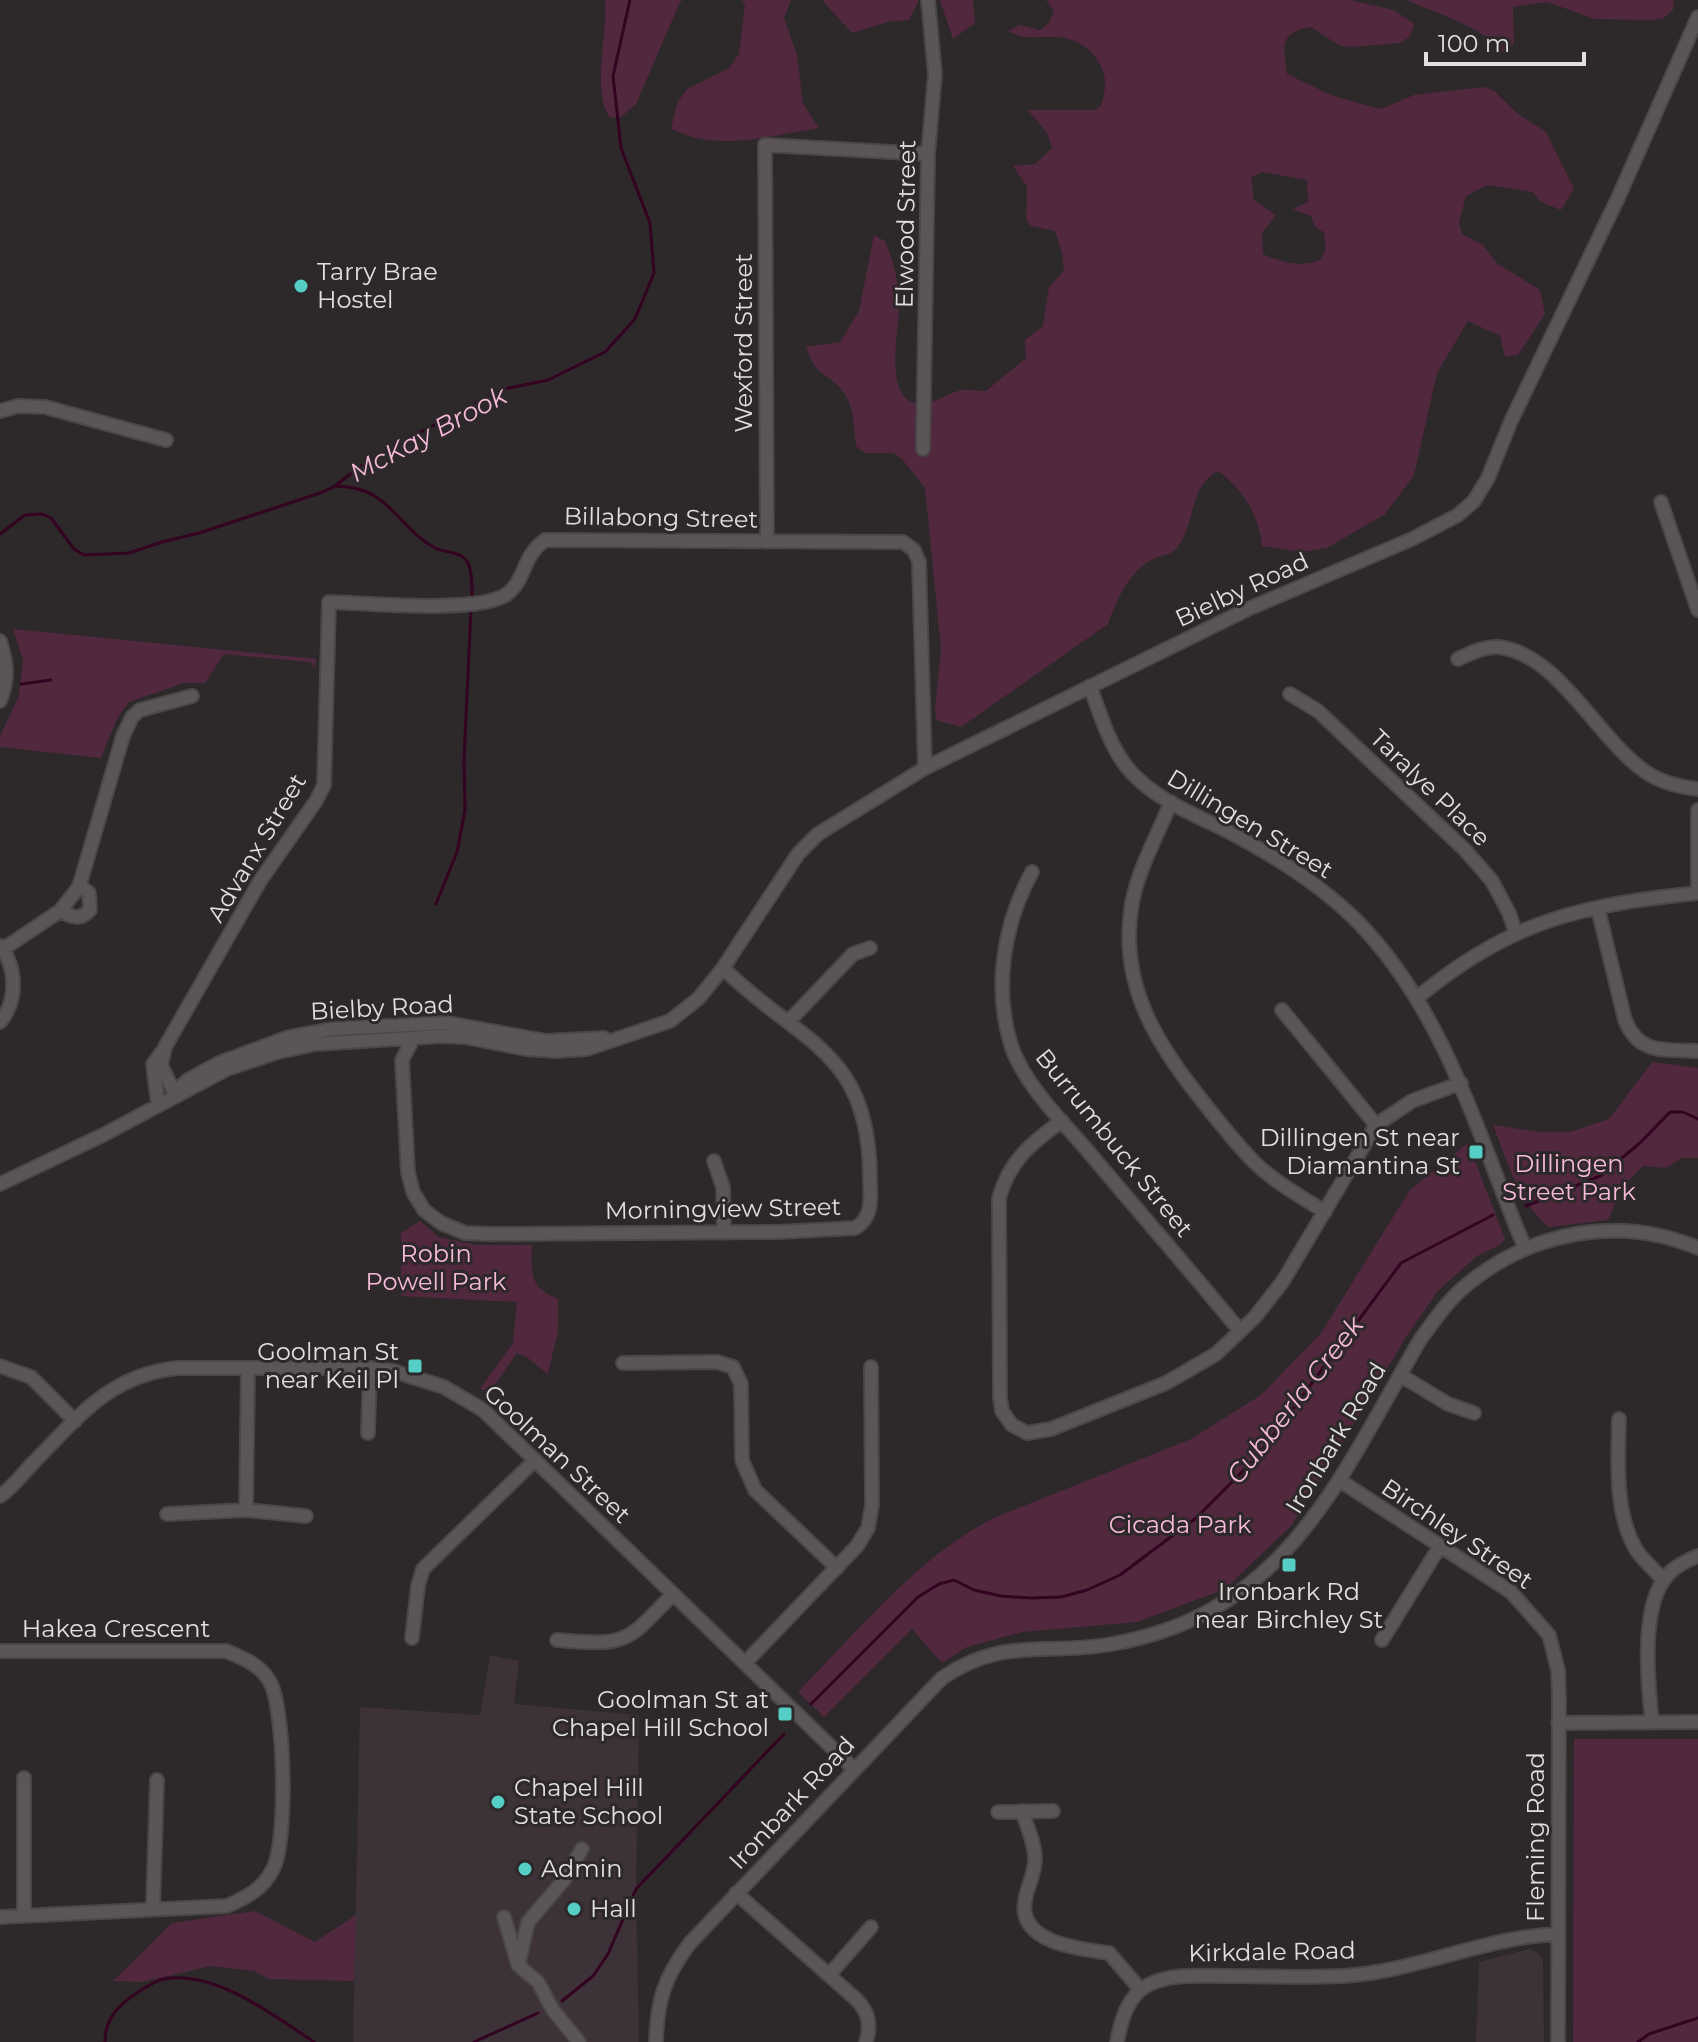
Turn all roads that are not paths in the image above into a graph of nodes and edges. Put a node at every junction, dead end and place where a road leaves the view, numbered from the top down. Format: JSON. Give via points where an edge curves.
{"nodes":[{"id":1,"x":928,"y":0,"type":"edge"},
{"id":2,"x":1698,"y":17,"type":"edge"},
{"id":3,"x":928,"y":154,"type":"junction"},
{"id":4,"x":0,"y":411,"type":"edge"},
{"id":5,"x":166,"y":440,"type":"dead end"},
{"id":6,"x":923,"y":449,"type":"dead end"},
{"id":7,"x":1661,"y":502,"type":"dead end"},
{"id":8,"x":767,"y":542,"type":"junction"},
{"id":9,"x":329,"y":602,"type":"joint"},
{"id":10,"x":1698,"y":610,"type":"edge"},
{"id":11,"x":0,"y":641,"type":"edge"},
{"id":12,"x":1458,"y":659,"type":"dead end"},
{"id":13,"x":1090,"y":686,"type":"junction"},
{"id":14,"x":1290,"y":694,"type":"dead end"},
{"id":15,"x":192,"y":696,"type":"dead end"},
{"id":16,"x":0,"y":701,"type":"edge"},
{"id":17,"x":925,"y":768,"type":"junction"},
{"id":18,"x":1698,"y":789,"type":"edge"},
{"id":19,"x":1171,"y":802,"type":"junction"},
{"id":20,"x":1698,"y":810,"type":"edge"},
{"id":21,"x":1032,"y":872,"type":"dead end"},
{"id":22,"x":79,"y":885,"type":"junction"},
{"id":23,"x":1698,"y":893,"type":"edge"},
{"id":24,"x":1598,"y":909,"type":"junction"},
{"id":25,"x":60,"y":911,"type":"junction"},
{"id":26,"x":1516,"y":934,"type":"junction"},
{"id":27,"x":1,"y":947,"type":"edge"},
{"id":28,"x":870,"y":948,"type":"dead end"},
{"id":29,"x":723,"y":968,"type":"junction"},
{"id":30,"x":1417,"y":998,"type":"junction"},
{"id":31,"x":1282,"y":1010,"type":"dead end"},
{"id":32,"x":789,"y":1021,"type":"junction"},
{"id":33,"x":0,"y":1022,"type":"edge"},
{"id":34,"x":619,"y":1037,"type":"junction"},
{"id":35,"x":384,"y":1039,"type":"junction"},
{"id":36,"x":413,"y":1039,"type":"junction"},
{"id":37,"x":1697,"y":1051,"type":"edge"},
{"id":38,"x":162,"y":1052,"type":"junction"},
{"id":39,"x":402,"y":1060,"type":"junction"},
{"id":40,"x":1461,"y":1083,"type":"junction"},
{"id":41,"x":174,"y":1092,"type":"junction"},
{"id":42,"x":160,"y":1103,"type":"junction"},
{"id":43,"x":1062,"y":1121,"type":"junction"},
{"id":44,"x":1376,"y":1125,"type":"junction"},
{"id":45,"x":714,"y":1161,"type":"dead end"},
{"id":46,"x":0,"y":1184,"type":"edge"},
{"id":47,"x":1325,"y":1212,"type":"junction"},
{"id":48,"x":724,"y":1233,"type":"junction"},
{"id":49,"x":1525,"y":1248,"type":"junction"},
{"id":50,"x":1698,"y":1248,"type":"edge"},
{"id":51,"x":1240,"y":1331,"type":"junction"},
{"id":52,"x":623,"y":1363,"type":"dead end"},
{"id":53,"x":0,"y":1366,"type":"edge"},
{"id":54,"x":871,"y":1367,"type":"dead end"},
{"id":55,"x":248,"y":1368,"type":"junction"},
{"id":56,"x":370,"y":1368,"type":"junction"},
{"id":57,"x":1400,"y":1375,"type":"junction"},
{"id":58,"x":1474,"y":1413,"type":"dead end"},
{"id":59,"x":1619,"y":1419,"type":"dead end"},
{"id":60,"x":75,"y":1421,"type":"junction"},
{"id":61,"x":368,"y":1433,"type":"dead end"},
{"id":62,"x":534,"y":1461,"type":"junction"},
{"id":63,"x":1339,"y":1480,"type":"junction"},
{"id":64,"x":0,"y":1496,"type":"edge"},
{"id":65,"x":246,"y":1510,"type":"junction"},
{"id":66,"x":167,"y":1514,"type":"dead end"},
{"id":67,"x":306,"y":1516,"type":"dead end"},
{"id":68,"x":1440,"y":1546,"type":"junction"},
{"id":69,"x":1698,"y":1556,"type":"edge"},
{"id":70,"x":837,"y":1568,"type":"junction"},
{"id":71,"x":1663,"y":1580,"type":"junction"},
{"id":72,"x":673,"y":1594,"type":"junction"},
{"id":73,"x":412,"y":1638,"type":"dead end"},
{"id":74,"x":557,"y":1640,"type":"dead end"},
{"id":75,"x":1382,"y":1640,"type":"dead end"},
{"id":76,"x":0,"y":1651,"type":"edge"},
{"id":77,"x":746,"y":1662,"type":"junction"},
{"id":78,"x":1652,"y":1722,"type":"junction"},
{"id":79,"x":1698,"y":1722,"type":"edge"},
{"id":80,"x":1558,"y":1723,"type":"junction"},
{"id":81,"x":854,"y":1769,"type":"junction"},
{"id":82,"x":24,"y":1778,"type":"dead end"},
{"id":83,"x":157,"y":1780,"type":"dead end"},
{"id":84,"x":1022,"y":1811,"type":"junction"},
{"id":85,"x":1053,"y":1811,"type":"dead end"},
{"id":86,"x":998,"y":1812,"type":"dead end"},
{"id":87,"x":582,"y":1849,"type":"dead end"},
{"id":88,"x":736,"y":1893,"type":"junction"},
{"id":89,"x":153,"y":1909,"type":"junction"},
{"id":90,"x":24,"y":1916,"type":"junction"},
{"id":91,"x":0,"y":1917,"type":"edge"},
{"id":92,"x":504,"y":1917,"type":"dead end"},
{"id":93,"x":871,"y":1927,"type":"dead end"},
{"id":94,"x":1558,"y":1934,"type":"junction"},
{"id":95,"x":518,"y":1965,"type":"junction"},
{"id":96,"x":829,"y":1975,"type":"junction"},
{"id":97,"x":1140,"y":1989,"type":"junction"},
{"id":98,"x":579,"y":2042,"type":"edge"},
{"id":99,"x":656,"y":2042,"type":"edge"},
{"id":100,"x":866,"y":2042,"type":"edge"},
{"id":101,"x":1117,"y":2042,"type":"edge"},
{"id":102,"x":1558,"y":2042,"type":"edge"}],
"edges":[{"from":1,"to":3,"type":"street","name":"Elwood Street","via":[[935,74]]},
{"from":2,"to":13,"type":"street","name":"Bielby Road","via":[[1474,501],[1412,539],[1248,609]]},
{"from":3,"to":6,"type":"street","name":"Elwood Street"},
{"from":3,"to":8,"type":"street","name":"Wexford Street","via":[[765,145]]},
{"from":4,"to":5,"type":"street","via":[[45,407]]},
{"from":7,"to":10,"type":"street"},
{"from":8,"to":9,"type":"street","name":"Billabong Street","via":[[545,540],[533,549],[514,589],[496,600],[429,605]]},
{"from":8,"to":17,"type":"street","name":"Billabong Street","via":[[903,542],[914,550],[919,562]]},
{"from":9,"to":38,"type":"street","name":"Advanx Street","via":[[324,785],[260,881]]},
{"from":11,"to":16,"type":"street","via":[[7,664]]},
{"from":12,"to":18,"type":"street","via":[[1498,647],[1528,659],[1548,670],[1647,774]]},
{"from":13,"to":17,"type":"street","name":"Bielby Road"},
{"from":13,"to":19,"type":"street","name":"Dillingen Street","via":[[1129,770]]},
{"from":14,"to":26,"type":"street","name":"Taralye Place","via":[[1318,711],[1465,850],[1492,881]]},
{"from":15,"to":22,"type":"street","via":[[132,717]]},
{"from":17,"to":29,"type":"street","name":"Bielby Road","via":[[818,834],[798,854]]},
{"from":19,"to":30,"type":"street","name":"Dillingen Street","via":[[1259,848],[1317,886],[1378,944]]},
{"from":19,"to":47,"type":"street","via":[[1137,881],[1131,911],[1134,979],[1148,1021],[1169,1059],[1255,1163]]},
{"from":20,"to":23,"type":"street"},
{"from":21,"to":43,"type":"street","name":"Burrumbuck Street","via":[[1016,901],[1002,995],[1013,1050]]},
{"from":22,"to":25,"type":"street"},
{"from":22,"to":25,"type":"street","via":[[89,893],[90,910],[78,918]]},
{"from":23,"to":24,"type":"street"},
{"from":24,"to":26,"type":"street"},
{"from":24,"to":37,"type":"street","via":[[1630,1034],[1642,1045]]},
{"from":25,"to":27,"type":"street"},
{"from":26,"to":30,"type":"street"},
{"from":27,"to":33,"type":"street","via":[[12,966],[13,996]]},
{"from":28,"to":32,"type":"street","via":[[853,954]]},
{"from":29,"to":32,"type":"street","name":"Morningview Street"},
{"from":29,"to":34,"type":"street","name":"Bielby Road","via":[[699,998],[670,1021]]},
{"from":30,"to":40,"type":"street","name":"Dillingen Street"},
{"from":31,"to":44,"type":"street"},
{"from":32,"to":48,"type":"street","name":"Morningview Street","via":[[839,1067],[855,1090],[870,1150],[870,1210],[855,1228]]},
{"from":34,"to":36,"type":"street","name":"Bielby Road","via":[[587,1049],[556,1051],[465,1037]]},
{"from":34,"to":41,"type":"street","name":"Bielby Road","via":[[546,1041],[447,1023],[332,1029],[289,1037],[219,1063]]},
{"from":35,"to":36,"type":"street","name":"Bielby Road"},
{"from":35,"to":39,"type":"street"},
{"from":35,"to":42,"type":"street","name":"Bielby Road","via":[[278,1052],[227,1069]]},
{"from":36,"to":39,"type":"street"},
{"from":38,"to":41,"type":"street","via":[[161,1065]]},
{"from":38,"to":42,"type":"street","name":"Advanx Street","via":[[153,1064]]},
{"from":39,"to":48,"type":"street","name":"Morningview Street","via":[[408,1172],[424,1210],[441,1223],[465,1233],[491,1234]]},
{"from":40,"to":44,"type":"street","via":[[1412,1101]]},
{"from":40,"to":49,"type":"street","name":"Dillingen Street"},
{"from":41,"to":42,"type":"street","name":"Bielby Road"},
{"from":42,"to":46,"type":"street","name":"Bielby Road"},
{"from":43,"to":51,"type":"street","name":"Burrumbuck Street"},
{"from":43,"to":51,"type":"street","via":[[1015,1161],[999,1199],[1000,1398],[1012,1425],[1027,1433],[1051,1429],[1166,1383],[1216,1354]]},
{"from":44,"to":47,"type":"street"},
{"from":45,"to":48,"type":"street","via":[[723,1187]]},
{"from":47,"to":51,"type":"street","via":[[1283,1281]]},
{"from":49,"to":50,"type":"street","name":"Ironbark Road","via":[[1563,1235],[1611,1230],[1660,1235]]},
{"from":49,"to":57,"type":"street","name":"Ironbark Road","via":[[1461,1289],[1438,1314]]},
{"from":52,"to":70,"type":"street","via":[[717,1362],[733,1367],[741,1384],[742,1460],[747,1475],[755,1490]]},
{"from":53,"to":60,"type":"street","via":[[31,1377]]},
{"from":54,"to":70,"type":"street","via":[[872,1505],[868,1528]]},
{"from":55,"to":56,"type":"street","name":"Goolman Street"},
{"from":55,"to":60,"type":"street","name":"Goolman Street","via":[[153,1371],[106,1392]]},
{"from":55,"to":65,"type":"street"},
{"from":56,"to":61,"type":"street"},
{"from":56,"to":62,"type":"street","name":"Goolman Street","via":[[410,1375],[468,1400]]},
{"from":57,"to":58,"type":"street"},
{"from":57,"to":63,"type":"street","name":"Ironbark Road"},
{"from":59,"to":71,"type":"street","via":[[1624,1516],[1637,1550]]},
{"from":60,"to":64,"type":"street","name":"Goolman Street"},
{"from":62,"to":72,"type":"street","name":"Goolman Street"},
{"from":62,"to":73,"type":"street","via":[[423,1569]]},
{"from":63,"to":68,"type":"street","name":"Birchley Street"},
{"from":63,"to":81,"type":"street","name":"Ironbark Road","via":[[1290,1548],[1222,1604],[1167,1631],[1127,1642],[1003,1651],[969,1661],[927,1691]]},
{"from":65,"to":66,"type":"street"},
{"from":65,"to":67,"type":"street"},
{"from":68,"to":75,"type":"street"},
{"from":68,"to":80,"type":"street","name":"Birchley Street","via":[[1511,1592],[1549,1635],[1558,1670]]},
{"from":69,"to":71,"type":"street"},
{"from":70,"to":77,"type":"street"},
{"from":71,"to":78,"type":"street","via":[[1650,1626]]},
{"from":72,"to":74,"type":"street","via":[[629,1637],[598,1644]]},
{"from":72,"to":77,"type":"street","name":"Goolman Street"},
{"from":76,"to":89,"type":"street","name":"Hakea Crescent","via":[[226,1651],[256,1665],[269,1680],[279,1714],[283,1798],[274,1868],[262,1887],[227,1906]]},
{"from":77,"to":81,"type":"street","name":"Goolman Street"},
{"from":78,"to":79,"type":"street","name":"Fleming Road"},
{"from":78,"to":80,"type":"street","name":"Fleming Road"},
{"from":80,"to":94,"type":"street","name":"Fleming Road"},
{"from":81,"to":88,"type":"street","name":"Ironbark Road"},
{"from":82,"to":90,"type":"street"},
{"from":83,"to":89,"type":"street"},
{"from":84,"to":85,"type":"street"},
{"from":84,"to":86,"type":"street"},
{"from":84,"to":97,"type":"street","via":[[1035,1859],[1025,1900],[1028,1925],[1074,1948],[1109,1953]]},
{"from":87,"to":95,"type":"street","via":[[528,1922]]},
{"from":88,"to":96,"type":"street"},
{"from":88,"to":99,"type":"street","name":"Ironbark Road","via":[[672,1967],[661,1993]]},
{"from":89,"to":90,"type":"street","name":"Hakea Crescent"},
{"from":90,"to":91,"type":"street","name":"Hakea Crescent"},
{"from":92,"to":95,"type":"street"},
{"from":93,"to":96,"type":"street"},
{"from":94,"to":97,"type":"street","name":"Kirkdale Road","via":[[1344,1976],[1171,1977]]},
{"from":94,"to":102,"type":"street","name":"Fleming Road"},
{"from":95,"to":98,"type":"street","via":[[538,1982]]},
{"from":96,"to":100,"type":"street","via":[[865,2008]]},
{"from":97,"to":101,"type":"street"}]}
